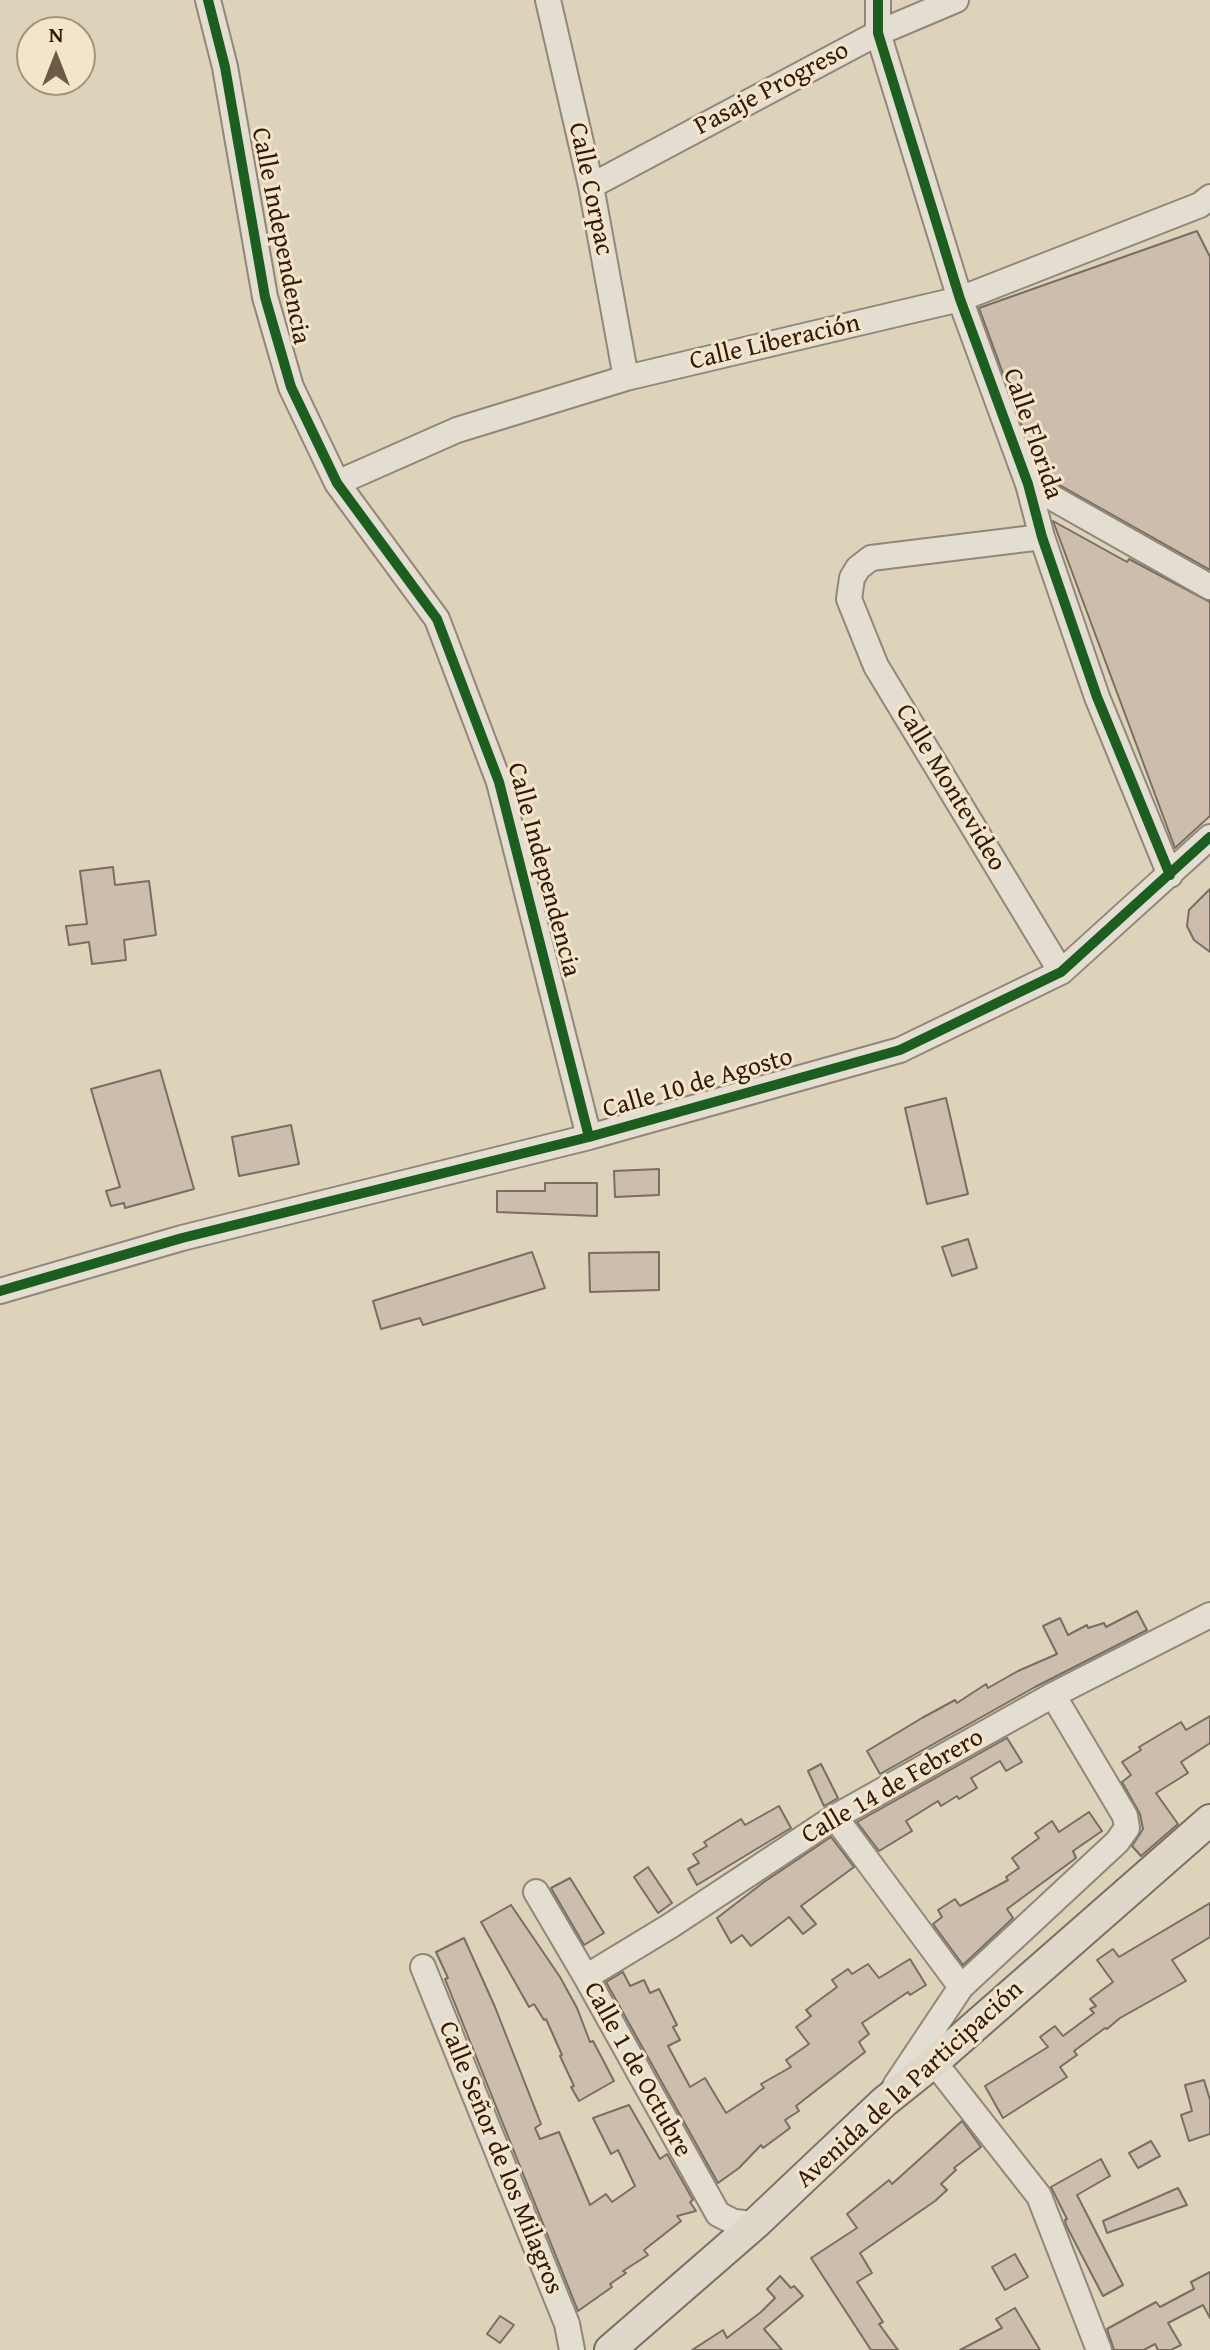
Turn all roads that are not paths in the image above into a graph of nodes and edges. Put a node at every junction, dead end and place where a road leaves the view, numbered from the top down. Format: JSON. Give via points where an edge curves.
{"nodes":[{"id":1,"x":208,"y":0,"type":"edge"},
{"id":2,"x":548,"y":0,"type":"edge"},
{"id":3,"x":878,"y":0,"type":"edge"},
{"id":4,"x":956,"y":0,"type":"edge"},
{"id":5,"x":878,"y":33,"type":"junction"},
{"id":6,"x":591,"y":186,"type":"junction"},
{"id":7,"x":1207,"y":209,"type":"edge"},
{"id":8,"x":960,"y":299,"type":"junction"},
{"id":9,"x":626,"y":378,"type":"junction"},
{"id":10,"x":337,"y":483,"type":"junction"},
{"id":11,"x":1028,"y":484,"type":"junction"},
{"id":12,"x":1042,"y":537,"type":"junction"},
{"id":13,"x":1210,"y":587,"type":"edge"},
{"id":14,"x":1210,"y":837,"type":"edge"},
{"id":15,"x":1170,"y":875,"type":"junction"},
{"id":16,"x":1061,"y":972,"type":"junction"},
{"id":17,"x":589,"y":1137,"type":"junction"},
{"id":18,"x":0,"y":1291,"type":"edge"},
{"id":19,"x":1210,"y":1615,"type":"edge"},
{"id":20,"x":1053,"y":1695,"type":"junction"},
{"id":21,"x":835,"y":1817,"type":"junction"},
{"id":22,"x":1210,"y":1820,"type":"edge"},
{"id":23,"x":536,"y":1892,"type":"dead end"},
{"id":24,"x":423,"y":1967,"type":"dead end"},
{"id":25,"x":586,"y":1977,"type":"junction"},
{"id":26,"x":961,"y":1987,"type":"junction"},
{"id":27,"x":934,"y":2062,"type":"junction"},
{"id":28,"x":884,"y":2102,"type":"junction"},
{"id":29,"x":755,"y":2224,"type":"junction"},
{"id":30,"x":572,"y":2350,"type":"edge"},
{"id":31,"x":610,"y":2350,"type":"edge"},
{"id":32,"x":1099,"y":2350,"type":"edge"}],
"edges":[{"from":1,"to":10,"type":"street","name":"Calle Independencia","via":[[225,67],[265,297],[291,387]]},
{"from":2,"to":6,"type":"street","name":"Calle Corpac"},
{"from":3,"to":5,"type":"street","name":"Calle Florida"},
{"from":4,"to":5,"type":"street","name":"Pasaje Progreso"},
{"from":5,"to":6,"type":"street","name":"Pasaje Progreso"},
{"from":5,"to":8,"type":"street","name":"Calle Florida"},
{"from":6,"to":9,"type":"street","name":"Calle Corpac"},
{"from":7,"to":8,"type":"street","name":"Calle Liberación"},
{"from":8,"to":9,"type":"street","name":"Calle Liberación"},
{"from":8,"to":11,"type":"street","name":"Calle Florida"},
{"from":9,"to":10,"type":"street","name":"Calle Liberación","via":[[457,430]]},
{"from":10,"to":17,"type":"street","name":"Calle Independencia","via":[[437,619],[499,782]]},
{"from":11,"to":12,"type":"street","name":"Calle Florida"},
{"from":11,"to":13,"type":"street"},
{"from":12,"to":15,"type":"street","name":"Calle Florida","via":[[1097,697]]},
{"from":12,"to":16,"type":"street","name":"Calle Montevideo","via":[[871,558],[852,578],[849,599],[876,666]]},
{"from":14,"to":15,"type":"street","name":"Calle 10 de Agosto"},
{"from":15,"to":16,"type":"street","name":"Calle 10 de Agosto"},
{"from":16,"to":17,"type":"street","name":"Calle 10 de Agosto","via":[[900,1050]]},
{"from":17,"to":18,"type":"street","name":"Calle 10 de Agosto","via":[[182,1238]]},
{"from":19,"to":20,"type":"street","name":"Calle 14 de Febrero"},
{"from":20,"to":21,"type":"street","name":"Calle 14 de Febrero"},
{"from":20,"to":26,"type":"street","via":[[1125,1816],[1127,1828]]},
{"from":21,"to":25,"type":"street","name":"Calle 14 de Febrero"},
{"from":21,"to":26,"type":"street"},
{"from":22,"to":27,"type":"main road","name":"Avenida de la Participación"},
{"from":23,"to":25,"type":"street","name":"Calle 1 de Octubre"},
{"from":24,"to":30,"type":"street","name":"Calle Señor de los Milagros","via":[[567,2324]]},
{"from":25,"to":29,"type":"street","name":"Calle 1 de Octubre","via":[[718,2214]]},
{"from":26,"to":28,"type":"street"},
{"from":27,"to":28,"type":"main road","name":"Avenida de la Participación"},
{"from":27,"to":32,"type":"street","via":[[1039,2196]]},
{"from":28,"to":29,"type":"main road","name":"Avenida de la Participación"},
{"from":29,"to":31,"type":"main road","name":"Avenida de la Participación"}]}
